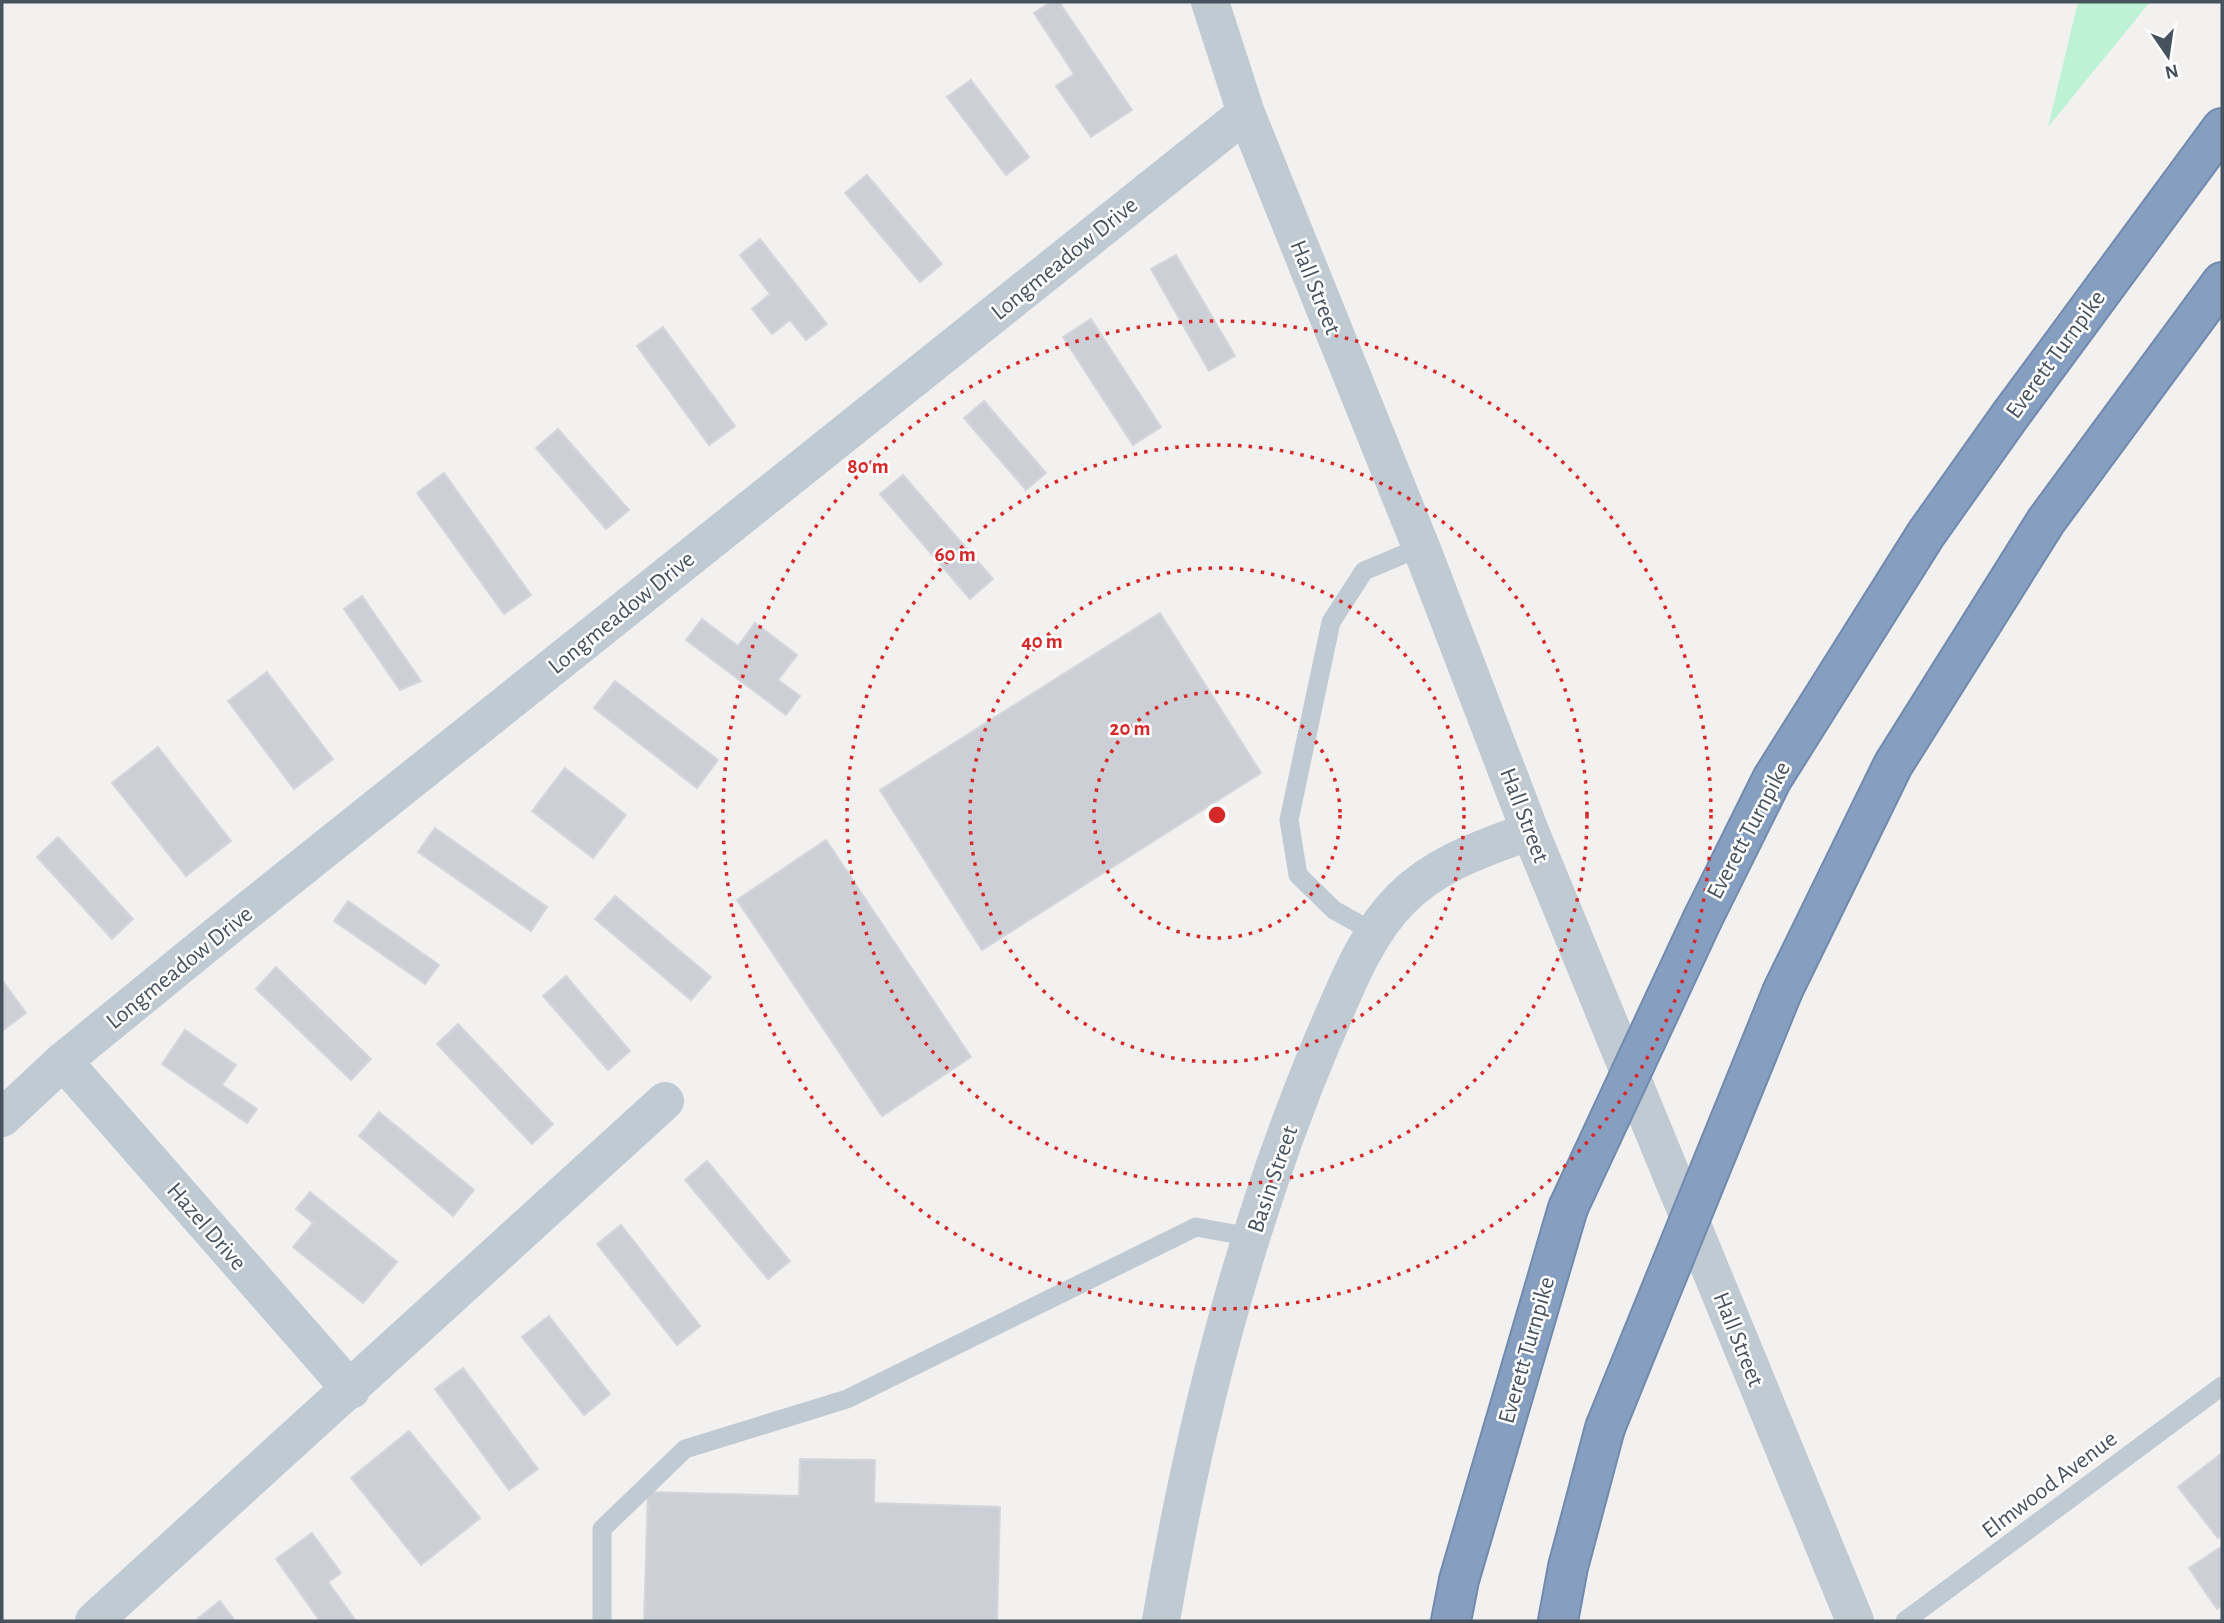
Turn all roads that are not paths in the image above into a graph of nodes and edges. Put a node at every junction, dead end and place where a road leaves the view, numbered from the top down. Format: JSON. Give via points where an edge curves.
{"nodes":[{"id":1,"x":1210,"y":2,"type":"edge"},
{"id":2,"x":1246,"y":113,"type":"junction"},
{"id":3,"x":2222,"y":128,"type":"edge"},
{"id":4,"x":2222,"y":282,"type":"edge"},
{"id":5,"x":1421,"y":547,"type":"junction"},
{"id":6,"x":1530,"y":831,"type":"junction"},
{"id":7,"x":1375,"y":933,"type":"junction"},
{"id":8,"x":63,"y":1061,"type":"junction"},
{"id":9,"x":665,"y":1101,"type":"dead end"},
{"id":10,"x":2,"y":1118,"type":"edge"},
{"id":11,"x":1251,"y":1237,"type":"junction"},
{"id":12,"x":2222,"y":1386,"type":"edge"},
{"id":13,"x":351,"y":1390,"type":"junction"},
{"id":14,"x":94,"y":1621,"type":"edge"},
{"id":15,"x":602,"y":1621,"type":"edge"},
{"id":16,"x":1161,"y":1621,"type":"edge"},
{"id":17,"x":1451,"y":1621,"type":"edge"},
{"id":18,"x":1558,"y":1621,"type":"edge"},
{"id":19,"x":1855,"y":1621,"type":"edge"},
{"id":20,"x":1905,"y":1621,"type":"edge"}],
"edges":[{"from":1,"to":2,"type":"street","name":"Hall Street"},
{"from":2,"to":5,"type":"street","name":"Hall Street"},
{"from":2,"to":8,"type":"street","name":"Longmeadow Drive"},
{"from":3,"to":17,"type":"highway","name":"Everett Turnpike","bridge":true,"via":[[1926,534],[1772,779],[1568,1208]]},
{"from":4,"to":18,"type":"highway","bridge":true,"via":[[2046,521],[1892,765],[1783,990],[1605,1428]]},
{"from":5,"to":6,"type":"street","name":"Hall Street"},
{"from":5,"to":7,"type":"lane","via":[[1364,570],[1331,622],[1289,820],[1298,875],[1334,910]]},
{"from":6,"to":7,"type":"street","name":"Basin Street","via":[[1467,854],[1429,876],[1400,900]]},
{"from":6,"to":19,"type":"street","name":"Hall Street"},
{"from":7,"to":11,"type":"street","name":"Basin Street","via":[[1308,1077]]},
{"from":8,"to":10,"type":"street","name":"Longmeadow Drive"},
{"from":8,"to":13,"type":"street","name":"Hazel Drive"},
{"from":9,"to":13,"type":"street"},
{"from":11,"to":15,"type":"lane","via":[[1196,1227],[847,1399],[685,1449],[602,1529]]},
{"from":11,"to":16,"type":"street","name":"Basin Street","via":[[1188,1482]]},
{"from":12,"to":20,"type":"lane","name":"Elmwood Avenue"},
{"from":13,"to":14,"type":"street"}]}
